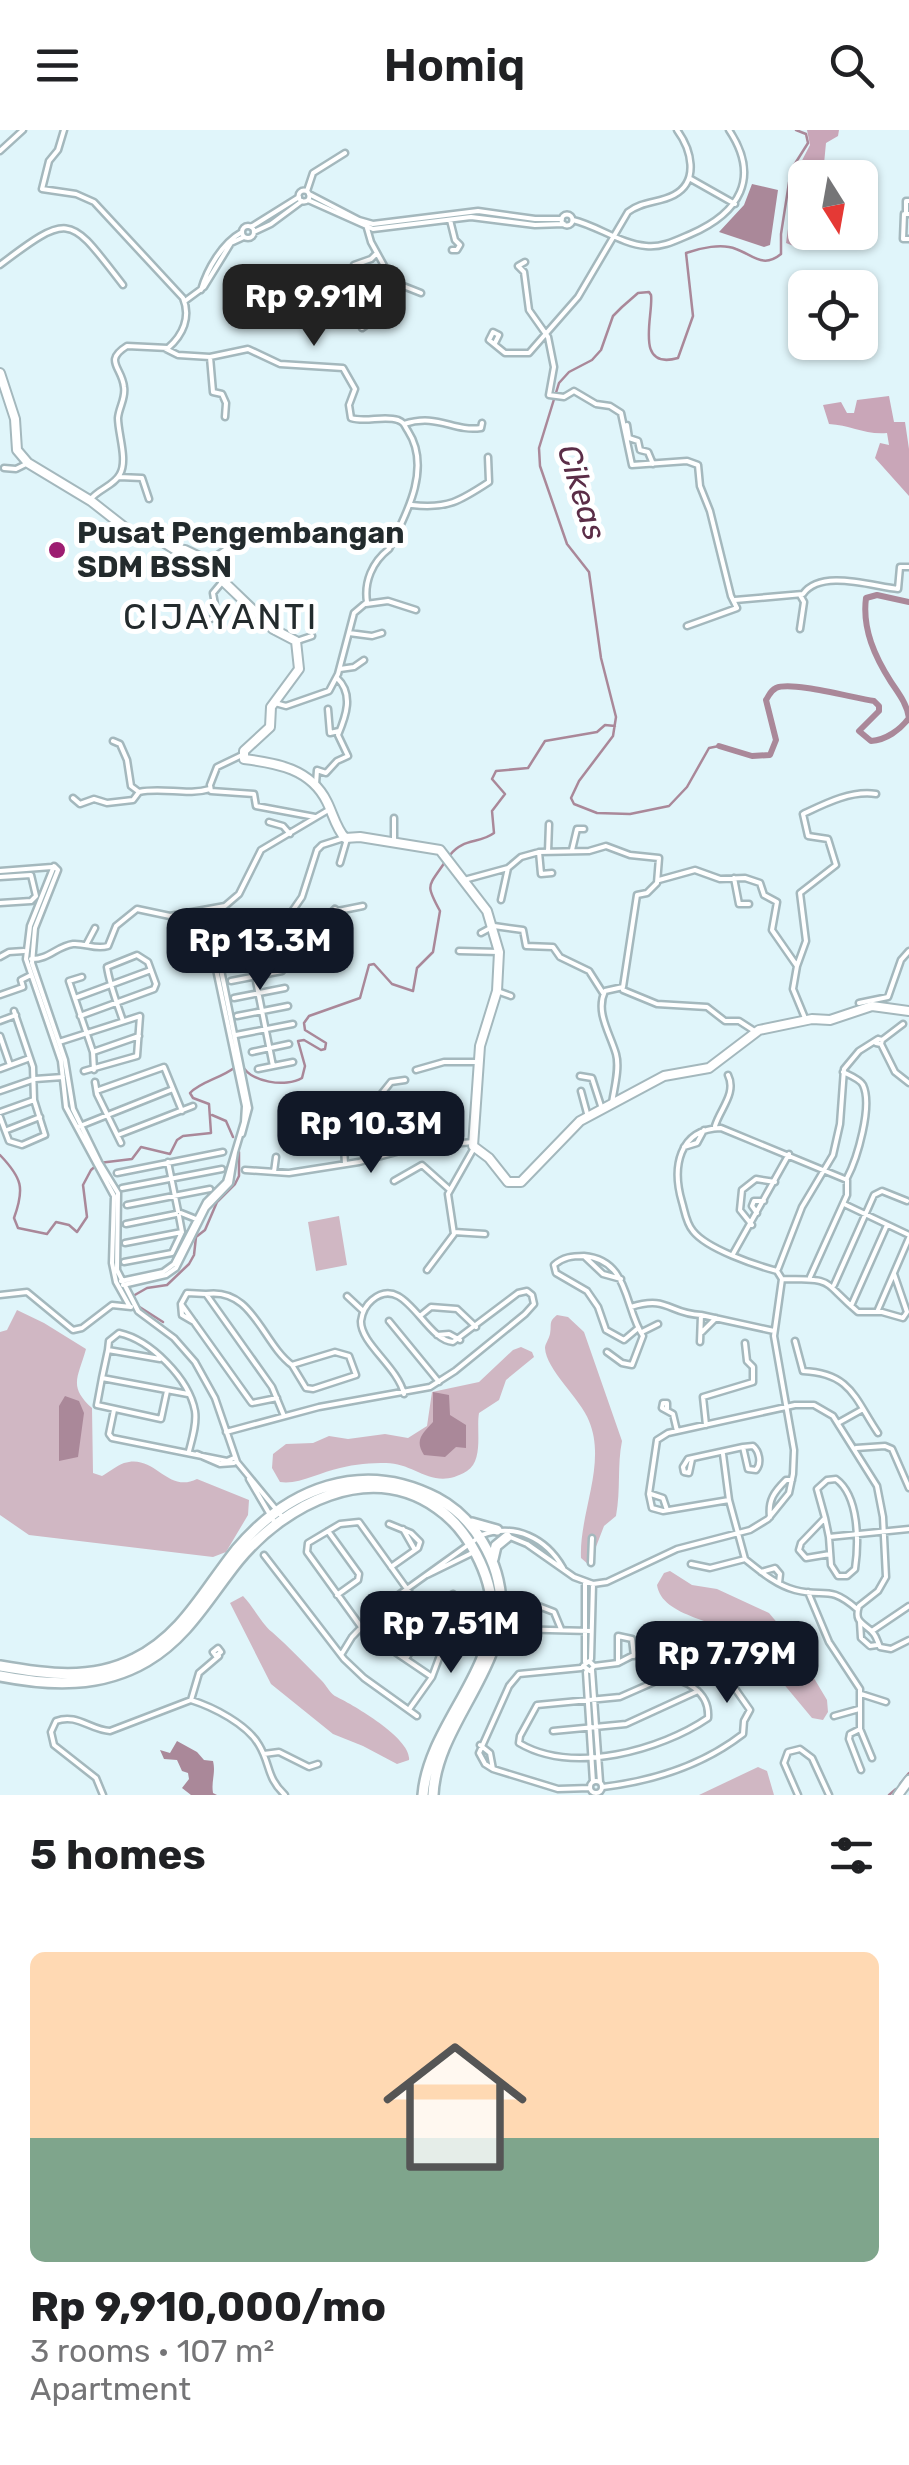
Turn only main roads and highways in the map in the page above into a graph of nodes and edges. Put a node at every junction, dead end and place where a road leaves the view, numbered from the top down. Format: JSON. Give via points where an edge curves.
{"nodes":[{"id":1,"x":0,"y":373,"type":"edge"},
{"id":2,"x":909,"y":1011,"type":"edge"},
{"id":3,"x":277,"y":1518,"type":"junction"},
{"id":4,"x":462,"y":1524,"type":"junction"},
{"id":5,"x":497,"y":1530,"type":"road end"},
{"id":6,"x":511,"y":1535,"type":"road end"},
{"id":7,"x":494,"y":1567,"type":"junction"},
{"id":8,"x":0,"y":1666,"type":"edge"},
{"id":9,"x":0,"y":1676,"type":"edge"},
{"id":10,"x":431,"y":1773,"type":"junction"},
{"id":11,"x":909,"y":1780,"type":"edge"},
{"id":12,"x":424,"y":1795,"type":"edge"},
{"id":13,"x":433,"y":1795,"type":"edge"},
{"id":14,"x":898,"y":1795,"type":"edge"}],
"edges":[{"from":1,"to":2,"type":"main road","via":[[15,419],[16,450],[28,462],[93,497],[128,530],[208,562],[273,629],[296,641],[299,670],[271,707],[270,727],[244,759],[276,763],[309,778],[346,839],[445,854],[487,911],[500,952],[497,991],[482,1036],[474,1145],[508,1182],[516,1184],[578,1122],[664,1076],[712,1066],[756,1032],[861,1008]]},
{"from":3,"to":4,"type":"main road","via":[[333,1492],[378,1488],[429,1503]]},
{"from":3,"to":8,"type":"main road","via":[[238,1548],[182,1624],[146,1653],[87,1673]]},
{"from":3,"to":9,"type":"main road","via":[[185,1631],[146,1661],[66,1685]]},
{"from":4,"to":5,"type":"main road"},
{"from":4,"to":7,"type":"main road","via":[[482,1541]]},
{"from":4,"to":10,"type":"main road","via":[[466,1551],[483,1570],[491,1600],[489,1633]]},
{"from":6,"to":7,"type":"main road","via":[[496,1546]]},
{"from":7,"to":10,"type":"main road","via":[[501,1604],[496,1639]]},
{"from":10,"to":12,"type":"main road"},
{"from":10,"to":13,"type":"main road"},
{"from":11,"to":14,"type":"main road"}]}
